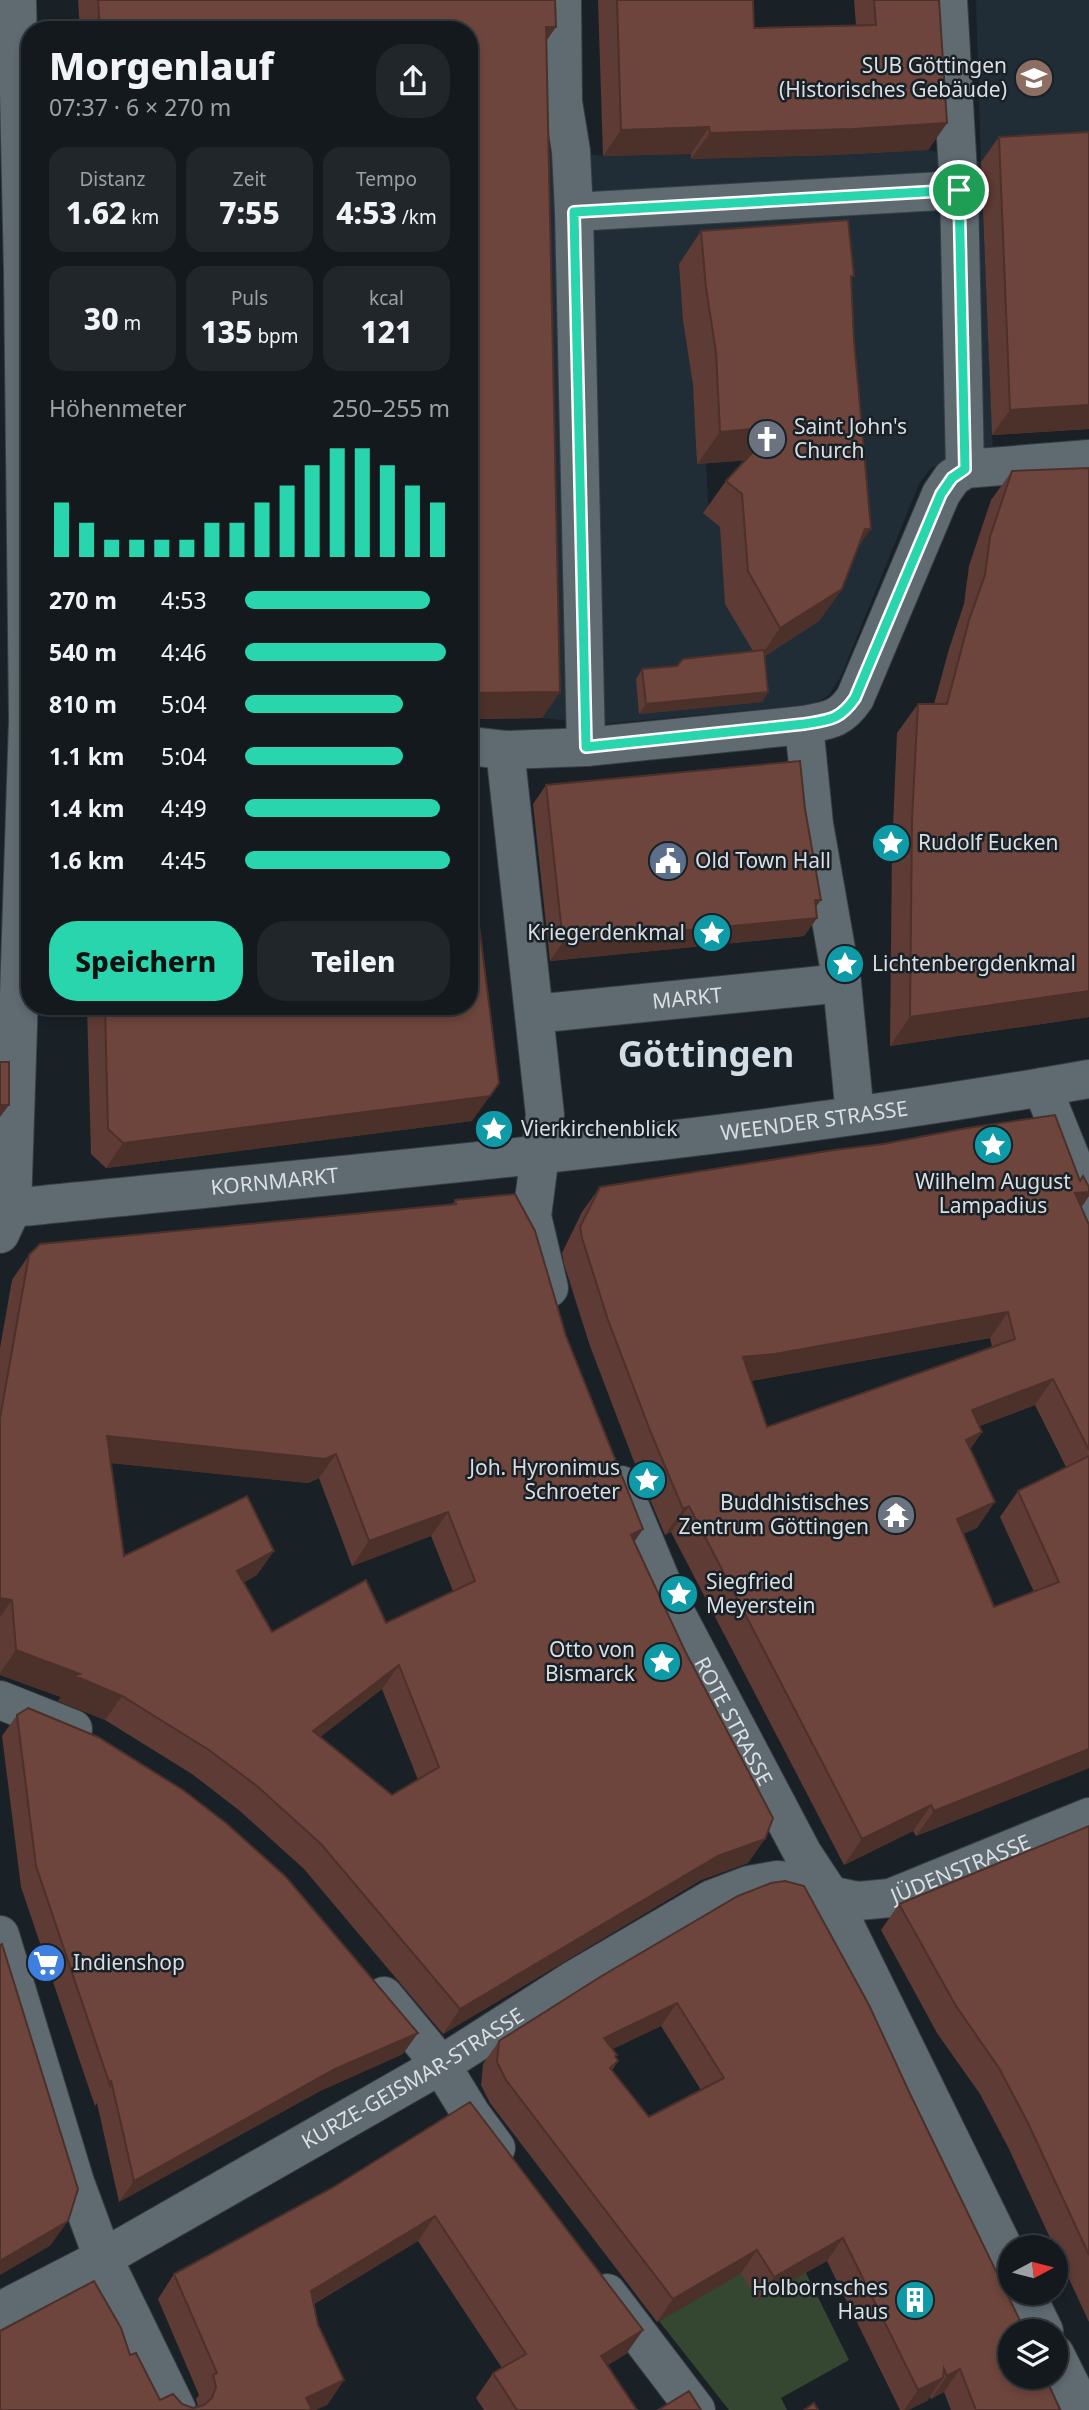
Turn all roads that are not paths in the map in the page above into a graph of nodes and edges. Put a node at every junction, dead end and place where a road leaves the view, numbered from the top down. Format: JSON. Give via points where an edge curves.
{"nodes":[{"id":1,"x":17,"y":0,"type":"edge"},
{"id":2,"x":562,"y":0,"type":"edge"},
{"id":3,"x":948,"y":0,"type":"edge"},
{"id":4,"x":959,"y":190,"type":"junction"},
{"id":5,"x":574,"y":212,"type":"junction"},
{"id":6,"x":12,"y":274,"type":"edge"},
{"id":7,"x":1089,"y":459,"type":"edge"},
{"id":8,"x":978,"y":468,"type":"junction"},
{"id":9,"x":21,"y":525,"type":"edge"},
{"id":10,"x":804,"y":724,"type":"junction"},
{"id":11,"x":586,"y":747,"type":"junction"},
{"id":12,"x":487,"y":748,"type":"edge"},
{"id":13,"x":21,"y":770,"type":"edge"},
{"id":14,"x":18,"y":791,"type":"edge"},
{"id":15,"x":842,"y":983,"type":"junction"},
{"id":16,"x":534,"y":1014,"type":"junction"},
{"id":17,"x":1089,"y":1079,"type":"edge"},
{"id":18,"x":1042,"y":1087,"type":"junction"},
{"id":19,"x":855,"y":1115,"type":"junction"},
{"id":20,"x":540,"y":1156,"type":"junction"},
{"id":21,"x":1089,"y":1203,"type":"edge"},
{"id":22,"x":6,"y":1221,"type":"edge"},
{"id":23,"x":558,"y":1317,"type":"edge"},
{"id":24,"x":609,"y":1455,"type":"edge"},
{"id":25,"x":0,"y":1700,"type":"edge"},
{"id":26,"x":104,"y":1745,"type":"edge"},
{"id":27,"x":1089,"y":1817,"type":"edge"},
{"id":28,"x":830,"y":1895,"type":"junction"},
{"id":29,"x":0,"y":1935,"type":"edge"},
{"id":30,"x":363,"y":1971,"type":"edge"},
{"id":31,"x":441,"y":2065,"type":"junction"},
{"id":32,"x":513,"y":2170,"type":"edge"},
{"id":33,"x":998,"y":2237,"type":"edge"},
{"id":34,"x":103,"y":2258,"type":"junction"},
{"id":35,"x":590,"y":2270,"type":"edge"},
{"id":36,"x":0,"y":2311,"type":"edge"},
{"id":37,"x":1068,"y":2380,"type":"edge"},
{"id":38,"x":177,"y":2410,"type":"edge"},
{"id":39,"x":696,"y":2410,"type":"edge"},
{"id":40,"x":1083,"y":2410,"type":"edge"}],
"edges":[{"from":1,"to":6,"type":"street"},
{"from":2,"to":5,"type":"street","via":[[564,102]]},
{"from":3,"to":4,"type":"street"},
{"from":4,"to":5,"type":"street"},
{"from":4,"to":8,"type":"street"},
{"from":5,"to":11,"type":"street"},
{"from":6,"to":9,"type":"street"},
{"from":7,"to":8,"type":"street"},
{"from":8,"to":10,"type":"street","via":[[952,478],[941,494],[855,698],[834,719]]},
{"from":10,"to":11,"type":"street"},
{"from":10,"to":15,"type":"street","via":[[814,824],[817,927]]},
{"from":11,"to":12,"type":"street"},
{"from":12,"to":16,"type":"street"},
{"from":13,"to":14,"type":"street"},
{"from":14,"to":22,"type":"street"},
{"from":15,"to":16,"type":"street","name":"MARKT"},
{"from":15,"to":19,"type":"street"},
{"from":16,"to":20,"type":"street","via":[[545,1115]]},
{"from":17,"to":18,"type":"street","name":"WEENDER STRASSE"},
{"from":18,"to":19,"type":"street","name":"WEENDER STRASSE"},
{"from":18,"to":21,"type":"street"},
{"from":19,"to":20,"type":"street","name":"WEENDER STRASSE"},
{"from":20,"to":22,"type":"street","name":"KORNMARKT"},
{"from":20,"to":23,"type":"street","via":[[533,1216]]},
{"from":24,"to":28,"type":"street","name":"ROTE STRASSE","via":[[669,1600],[803,1854]]},
{"from":25,"to":26,"type":"street"},
{"from":27,"to":28,"type":"street","name":"JÜDENSTRASSE","via":[[890,1898],[858,1901]]},
{"from":28,"to":31,"type":"street","name":"KURZE-GEISMAR-STRASSE","via":[[799,1882],[777,1880],[712,1899]]},
{"from":28,"to":33,"type":"street","name":"ROTE STRASSE"},
{"from":29,"to":34,"type":"street","via":[[75,2182]]},
{"from":30,"to":31,"type":"street"},
{"from":31,"to":32,"type":"street","via":[[471,2115]]},
{"from":31,"to":34,"type":"street","name":"KURZE-GEISMAR-STRASSE"},
{"from":34,"to":36,"type":"street","name":"KURZE-GEISMAR-STRASSE"},
{"from":34,"to":38,"type":"street"},
{"from":35,"to":39,"type":"street"},
{"from":37,"to":40,"type":"street"}]}
